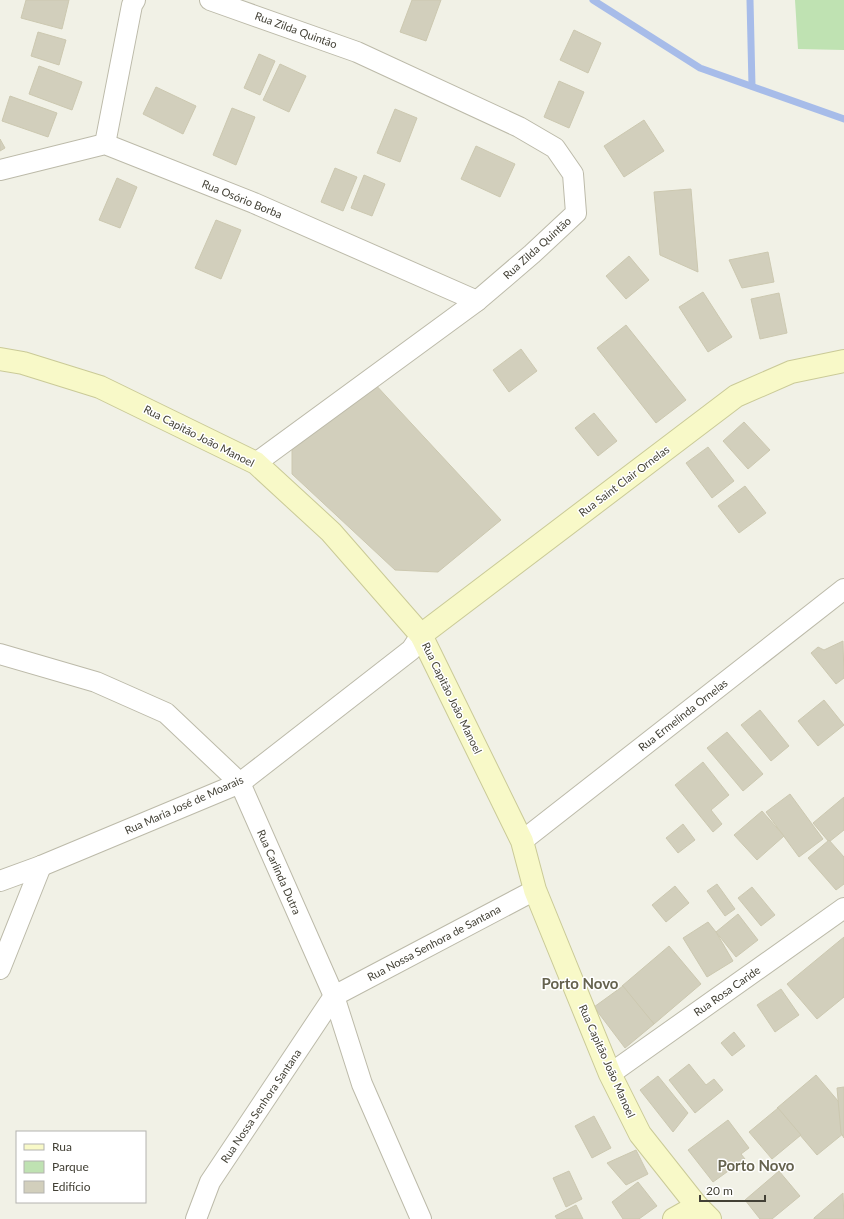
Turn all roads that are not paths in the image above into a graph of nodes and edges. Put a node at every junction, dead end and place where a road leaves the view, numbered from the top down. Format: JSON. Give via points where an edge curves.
{"nodes":[{"id":1,"x":135,"y":0,"type":"edge"},
{"id":2,"x":210,"y":0,"type":"edge"},
{"id":3,"x":105,"y":144,"type":"junction"},
{"id":4,"x":0,"y":170,"type":"edge"},
{"id":5,"x":477,"y":301,"type":"junction"},
{"id":6,"x":0,"y":359,"type":"edge"},
{"id":7,"x":844,"y":361,"type":"edge"},
{"id":8,"x":256,"y":463,"type":"junction"},
{"id":9,"x":844,"y":589,"type":"edge"},
{"id":10,"x":422,"y":635,"type":"junction"},
{"id":11,"x":0,"y":654,"type":"edge"},
{"id":12,"x":240,"y":783,"type":"junction"},
{"id":13,"x":522,"y":841,"type":"junction"},
{"id":14,"x":41,"y":866,"type":"junction"},
{"id":15,"x":0,"y":882,"type":"edge"},
{"id":16,"x":535,"y":890,"type":"junction"},
{"id":17,"x":844,"y":908,"type":"edge"},
{"id":18,"x":0,"y":969,"type":"edge"},
{"id":19,"x":334,"y":996,"type":"junction"},
{"id":20,"x":610,"y":1074,"type":"junction"},
{"id":21,"x":704,"y":1212,"type":"edge"},
{"id":22,"x":196,"y":1219,"type":"edge"},
{"id":23,"x":421,"y":1219,"type":"edge"},
{"id":24,"x":674,"y":1219,"type":"edge"}],
"edges":[{"from":1,"to":3,"type":"street"},
{"from":2,"to":5,"type":"street","name":"Rua Zilda Quintão","via":[[357,52],[519,127],[555,148],[573,174],[576,213]]},
{"from":3,"to":4,"type":"street"},
{"from":3,"to":5,"type":"street","name":"Rua Osório Borba","via":[[254,203]]},
{"from":5,"to":8,"type":"street","name":"Rua Zilda Quintão"},
{"from":6,"to":8,"type":"main road","name":"Rua Capitão João Manoel","via":[[23,363],[100,387]]},
{"from":7,"to":10,"type":"main road","name":"Rua Saint Clair Ornelas","via":[[791,372],[736,396]]},
{"from":8,"to":10,"type":"main road","name":"Rua Capitão João Manoel","via":[[331,532]]},
{"from":9,"to":13,"type":"street","name":"Rua Ermelinda Ornelas"},
{"from":10,"to":12,"type":"street","name":"Rua Maria José de Moarais","via":[[411,650]]},
{"from":10,"to":13,"type":"main road","name":"Rua Capitão João Manoel"},
{"from":11,"to":12,"type":"street","name":"Rua Carlinda Dutra","via":[[96,682],[166,713]]},
{"from":12,"to":14,"type":"street","name":"Rua Maria José de Moarais"},
{"from":12,"to":19,"type":"street","name":"Rua Carlinda Dutra"},
{"from":13,"to":16,"type":"main road","name":"Rua Capitão João Manoel"},
{"from":14,"to":15,"type":"street","name":"Rua Maria José de Moarais"},
{"from":14,"to":18,"type":"street"},
{"from":16,"to":19,"type":"street","name":"Rua Nossa Senhora de Santana"},
{"from":16,"to":20,"type":"main road","name":"Rua Capitão João Manoel"},
{"from":17,"to":20,"type":"street","name":"Rua Rosa Caride"},
{"from":19,"to":22,"type":"street","name":"Rua Nossa Senhora Santana","via":[[210,1182]]},
{"from":19,"to":23,"type":"street","name":"Rua Carlinda Dutra","via":[[362,1084]]},
{"from":20,"to":21,"type":"main road","name":"Rua Capitão João Manoel","via":[[640,1134]]},
{"from":21,"to":24,"type":"main road"}]}
